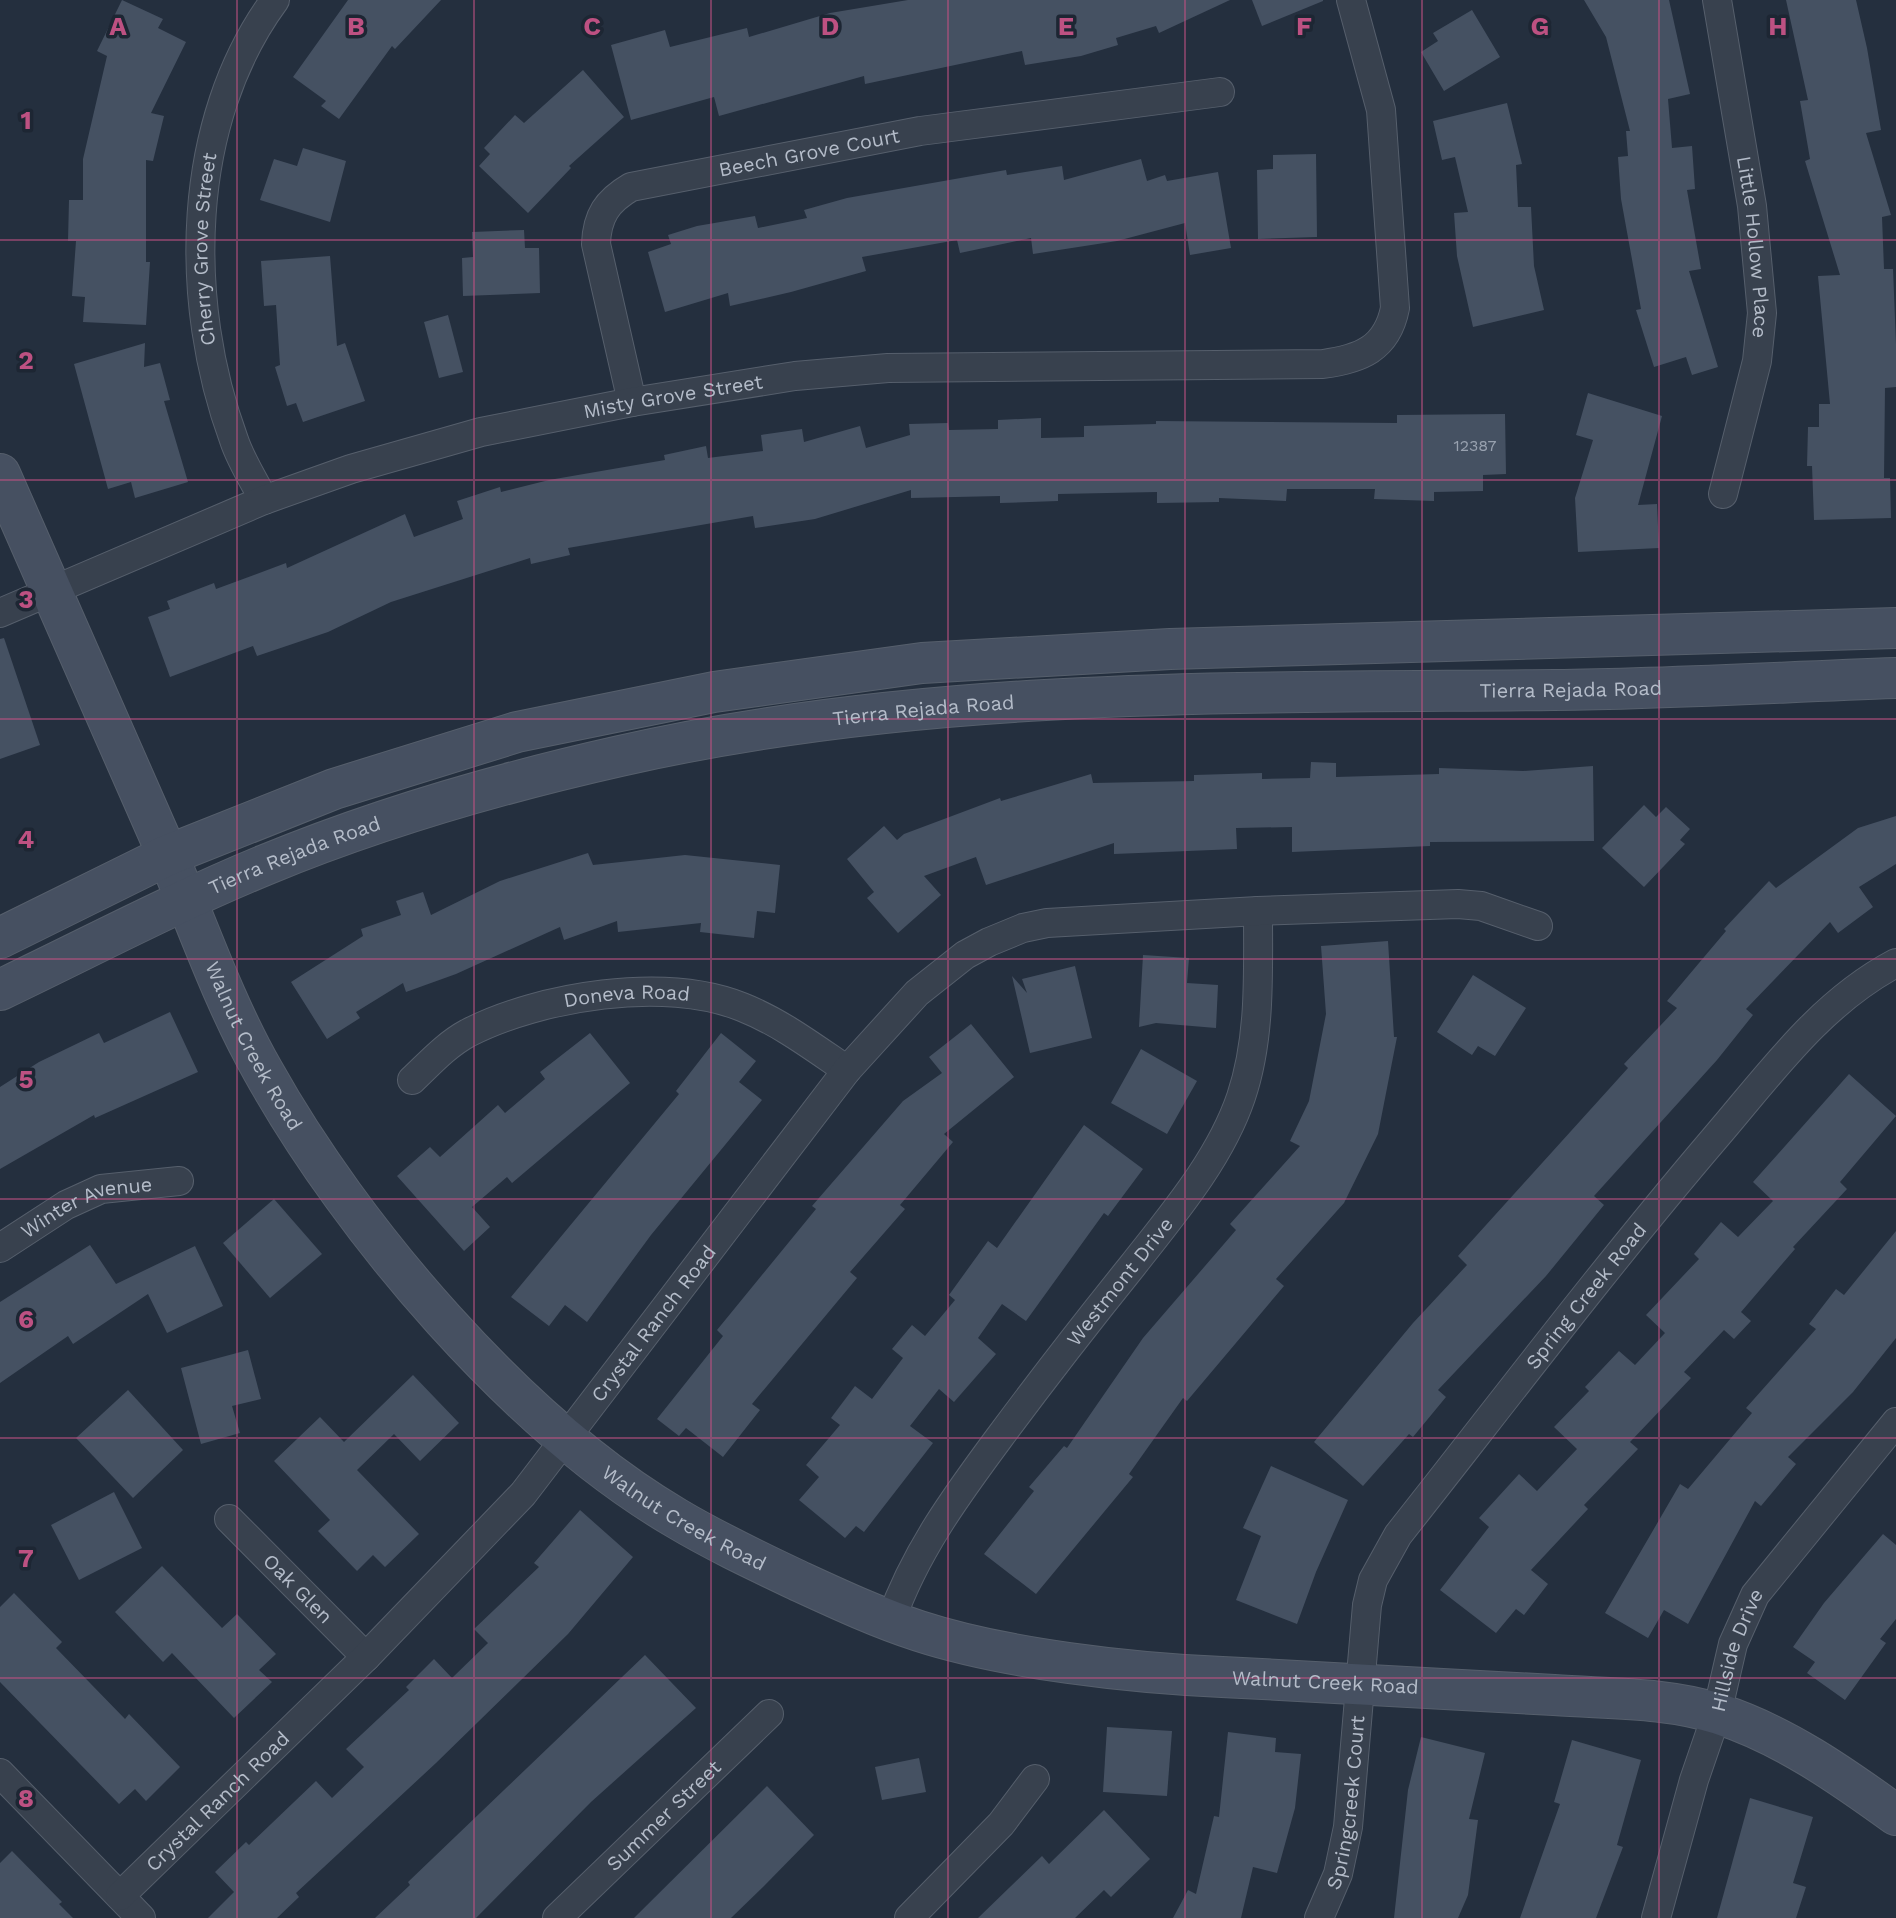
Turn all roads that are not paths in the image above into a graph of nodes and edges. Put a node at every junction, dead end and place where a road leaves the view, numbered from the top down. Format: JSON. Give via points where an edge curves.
{"nodes":[{"id":1,"x":275,"y":0,"type":"edge"},
{"id":2,"x":1351,"y":0,"type":"edge"},
{"id":3,"x":1717,"y":0,"type":"edge"},
{"id":4,"x":1220,"y":92,"type":"dead end"},
{"id":5,"x":632,"y":402,"type":"junction"},
{"id":6,"x":0,"y":474,"type":"edge"},
{"id":7,"x":1723,"y":494,"type":"dead end"},
{"id":8,"x":264,"y":500,"type":"junction"},
{"id":9,"x":52,"y":589,"type":"junction"},
{"id":10,"x":0,"y":613,"type":"edge"},
{"id":11,"x":1896,"y":628,"type":"edge"},
{"id":12,"x":1896,"y":678,"type":"edge"},
{"id":13,"x":168,"y":855,"type":"junction"},
{"id":14,"x":187,"y":899,"type":"junction"},
{"id":15,"x":1258,"y":911,"type":"junction"},
{"id":16,"x":1538,"y":926,"type":"dead end"},
{"id":17,"x":0,"y":938,"type":"edge"},
{"id":18,"x":1896,"y":963,"type":"edge"},
{"id":19,"x":0,"y":990,"type":"edge"},
{"id":20,"x":847,"y":1070,"type":"junction"},
{"id":21,"x":412,"y":1080,"type":"dead end"},
{"id":22,"x":179,"y":1181,"type":"dead end"},
{"id":23,"x":0,"y":1248,"type":"edge"},
{"id":24,"x":1896,"y":1422,"type":"edge"},
{"id":25,"x":567,"y":1439,"type":"junction"},
{"id":26,"x":229,"y":1519,"type":"dead end"},
{"id":27,"x":891,"y":1620,"type":"junction"},
{"id":28,"x":366,"y":1657,"type":"junction"},
{"id":29,"x":1359,"y":1682,"type":"junction"},
{"id":30,"x":1717,"y":1713,"type":"junction"},
{"id":31,"x":769,"y":1714,"type":"dead end"},
{"id":32,"x":0,"y":1773,"type":"edge"},
{"id":33,"x":1035,"y":1779,"type":"dead end"},
{"id":34,"x":1896,"y":1815,"type":"edge"},
{"id":35,"x":120,"y":1896,"type":"junction"},
{"id":36,"x":141,"y":1918,"type":"edge"},
{"id":37,"x":557,"y":1918,"type":"edge"},
{"id":38,"x":909,"y":1918,"type":"edge"},
{"id":39,"x":1319,"y":1918,"type":"edge"},
{"id":40,"x":1656,"y":1918,"type":"edge"}],
"edges":[{"from":1,"to":8,"type":"street","name":"Cherry Grove Street","via":[[248,45],[217,124],[203,194],[199,252],[208,340],[234,441]]},
{"from":2,"to":5,"type":"street","name":"Misty Grove Street","via":[[1381,110],[1395,308],[1377,345],[1354,359],[1323,364],[888,368],[765,380]]},
{"from":3,"to":7,"type":"street","name":"Little Hollow Place","via":[[1752,206],[1762,313],[1754,375]]},
{"from":4,"to":5,"type":"street","name":"Beech Grove Court","via":[[920,131],[631,187],[607,204],[596,244]]},
{"from":5,"to":8,"type":"street","name":"Misty Grove Street","via":[[481,432]]},
{"from":6,"to":9,"type":"main road","name":"Walnut Creek Road"},
{"from":8,"to":9,"type":"street","name":"Misty Grove Street"},
{"from":9,"to":10,"type":"street","name":"Misty Grove Street"},
{"from":9,"to":13,"type":"main road","name":"Walnut Creek Road"},
{"from":11,"to":13,"type":"main road","via":[[1186,649],[922,663],[714,692],[517,732],[334,789]]},
{"from":12,"to":14,"type":"main road","name":"Tierra Rejada Road","via":[[1562,690],[1186,692],[936,706],[625,755],[539,776],[352,832]]},
{"from":13,"to":14,"type":"main road","name":"Walnut Creek Road"},
{"from":13,"to":17,"type":"main road"},
{"from":14,"to":19,"type":"main road","name":"Tierra Rejada Road"},
{"from":14,"to":25,"type":"main road","name":"Walnut Creek Road","via":[[234,1015],[265,1075],[347,1201],[404,1274]]},
{"from":15,"to":16,"type":"street","via":[[1458,904],[1481,906]]},
{"from":15,"to":20,"type":"street","name":"Crystal Ranch Road","via":[[1047,923],[1012,932],[938,975]]},
{"from":15,"to":27,"type":"street","name":"Westmont Drive","via":[[1254,1037],[1241,1098],[1229,1124],[1159,1232],[952,1501],[918,1556]]},
{"from":18,"to":29,"type":"street","name":"Spring Creek Road","via":[[1843,996],[1806,1032],[1642,1224],[1398,1535],[1373,1580]]},
{"from":20,"to":21,"type":"street","name":"Doneva Road","via":[[774,1021],[742,1007],[675,994],[627,992],[506,1016],[449,1045]]},
{"from":20,"to":25,"type":"street","name":"Crystal Ranch Road"},
{"from":22,"to":23,"type":"street","name":"Winter Avenue","via":[[101,1189]]},
{"from":24,"to":30,"type":"street","name":"Hillside Drive","via":[[1755,1595],[1733,1644]]},
{"from":25,"to":27,"type":"main road","name":"Walnut Creek Road","via":[[672,1516]]},
{"from":25,"to":28,"type":"street","name":"Crystal Ranch Road","via":[[523,1494]]},
{"from":26,"to":28,"type":"street","name":"Oak Glen"},
{"from":27,"to":29,"type":"main road","name":"Walnut Creek Road","via":[[999,1650],[1106,1666],[1215,1677]]},
{"from":28,"to":35,"type":"street","name":"Crystal Ranch Road"},
{"from":29,"to":30,"type":"main road","name":"Walnut Creek Road","via":[[1658,1702]]},
{"from":29,"to":39,"type":"street","name":"Springcreek Court","via":[[1348,1827],[1338,1874]]},
{"from":30,"to":34,"type":"main road","name":"Walnut Creek Road","via":[[1806,1754]]},
{"from":30,"to":40,"type":"street","name":"Hillside Drive"},
{"from":31,"to":37,"type":"street","name":"Summer Street"},
{"from":32,"to":35,"type":"street"},
{"from":33,"to":38,"type":"street","via":[[1001,1824]]},
{"from":35,"to":36,"type":"street"}]}
